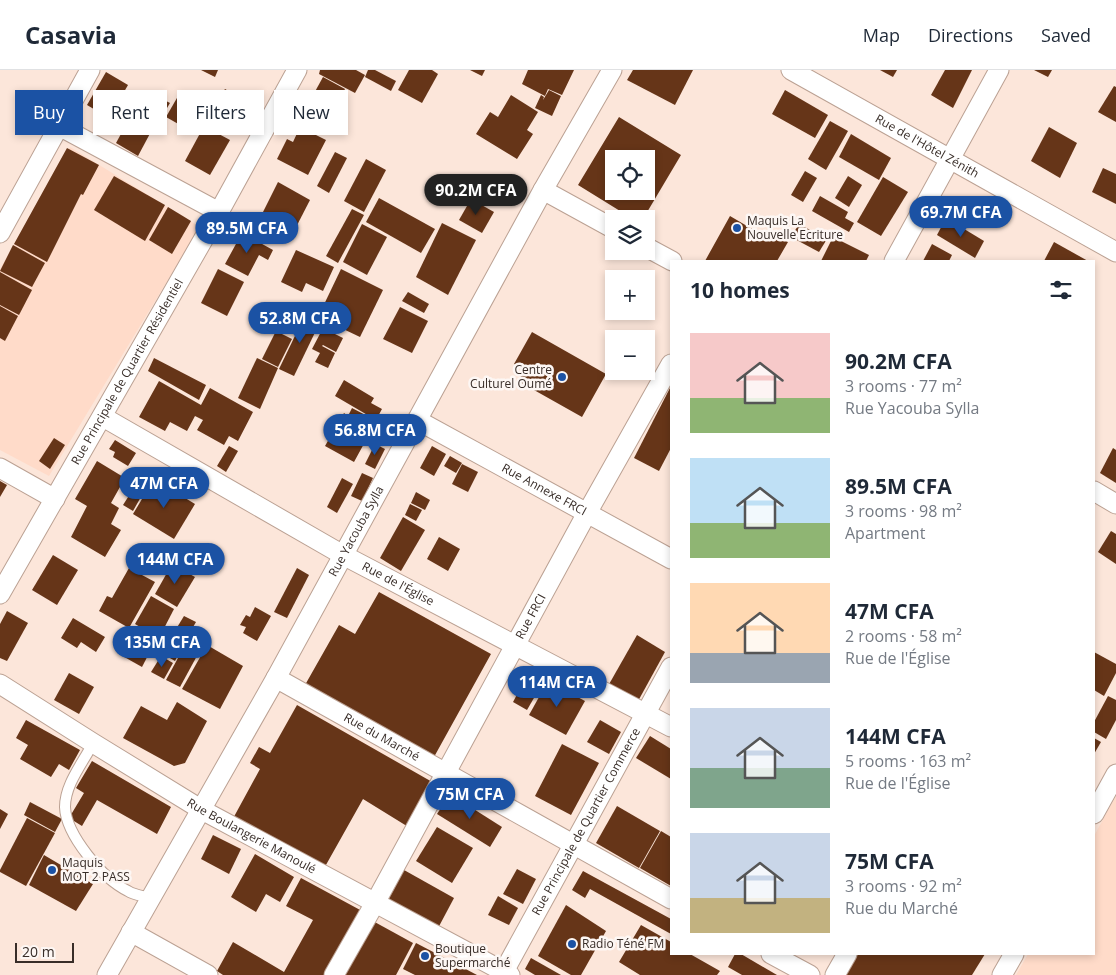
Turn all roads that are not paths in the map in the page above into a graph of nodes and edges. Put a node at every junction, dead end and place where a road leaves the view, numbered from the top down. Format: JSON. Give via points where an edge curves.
{"nodes":[{"id":1,"x":90,"y":70,"type":"edge"},
{"id":2,"x":297,"y":70,"type":"edge"},
{"id":3,"x":612,"y":70,"type":"edge"},
{"id":4,"x":791,"y":70,"type":"edge"},
{"id":5,"x":1000,"y":70,"type":"edge"},
{"id":6,"x":79,"y":90,"type":"edge"},
{"id":7,"x":55,"y":135,"type":"edge"},
{"id":8,"x":77,"y":135,"type":"edge"},
{"id":9,"x":950,"y":158,"type":"junction"},
{"id":10,"x":543,"y":190,"type":"junction"},
{"id":11,"x":219,"y":212,"type":"junction"},
{"id":12,"x":605,"y":224,"type":"edge"},
{"id":13,"x":0,"y":233,"type":"edge"},
{"id":14,"x":655,"y":252,"type":"edge"},
{"id":15,"x":1116,"y":252,"type":"edge"},
{"id":16,"x":670,"y":260,"type":"edge"},
{"id":17,"x":895,"y":260,"type":"edge"},
{"id":18,"x":670,"y":366,"type":"edge"},
{"id":19,"x":103,"y":417,"type":"junction"},
{"id":20,"x":417,"y":420,"type":"junction"},
{"id":21,"x":0,"y":468,"type":"edge"},
{"id":22,"x":1095,"y":492,"type":"edge"},
{"id":23,"x":55,"y":499,"type":"junction"},
{"id":24,"x":1116,"y":504,"type":"edge"},
{"id":25,"x":587,"y":513,"type":"junction"},
{"id":26,"x":343,"y":555,"type":"junction"},
{"id":27,"x":670,"y":558,"type":"edge"},
{"id":28,"x":0,"y":594,"type":"edge"},
{"id":29,"x":515,"y":644,"type":"junction"},
{"id":30,"x":670,"y":670,"type":"edge"},
{"id":31,"x":276,"y":678,"type":"junction"},
{"id":32,"x":0,"y":684,"type":"edge"},
{"id":33,"x":645,"y":714,"type":"junction"},
{"id":34,"x":670,"y":726,"type":"edge"},
{"id":35,"x":93,"y":743,"type":"junction"},
{"id":36,"x":445,"y":772,"type":"junction"},
{"id":37,"x":1116,"y":774,"type":"edge"},
{"id":38,"x":1096,"y":803,"type":"edge"},
{"id":39,"x":202,"y":810,"type":"junction"},
{"id":40,"x":574,"y":846,"type":"junction"},
{"id":41,"x":150,"y":898,"type":"junction"},
{"id":42,"x":670,"y":898,"type":"edge"},
{"id":43,"x":375,"y":903,"type":"junction"},
{"id":44,"x":132,"y":932,"type":"junction"},
{"id":45,"x":773,"y":955,"type":"edge"},
{"id":46,"x":846,"y":955,"type":"edge"},
{"id":47,"x":1013,"y":955,"type":"edge"},
{"id":48,"x":505,"y":974,"type":"edge"},
{"id":49,"x":107,"y":975,"type":"edge"},
{"id":50,"x":208,"y":975,"type":"edge"},
{"id":51,"x":334,"y":975,"type":"edge"},
{"id":52,"x":810,"y":975,"type":"edge"},
{"id":53,"x":835,"y":975,"type":"edge"},
{"id":54,"x":1002,"y":975,"type":"edge"}],
"edges":[{"from":1,"to":6,"type":"street"},
{"from":2,"to":11,"type":"street","name":"Rue Principale de Quartier Résidentiel"},
{"from":3,"to":10,"type":"street","name":"Rue Yacouba Sylla"},
{"from":4,"to":9,"type":"street","name":"Rue de l'Hôtel Zénith"},
{"from":5,"to":9,"type":"street"},
{"from":7,"to":13,"type":"street"},
{"from":8,"to":11,"type":"street"},
{"from":9,"to":15,"type":"street","name":"Rue de l'Hôtel Zénith"},
{"from":9,"to":17,"type":"street"},
{"from":10,"to":12,"type":"street"},
{"from":10,"to":20,"type":"street","name":"Rue Yacouba Sylla"},
{"from":11,"to":19,"type":"street","name":"Rue Principale de Quartier Résidentiel"},
{"from":14,"to":16,"type":"street"},
{"from":18,"to":25,"type":"street","name":"Rue FRCI"},
{"from":19,"to":23,"type":"street","name":"Rue Principale de Quartier Résidentiel"},
{"from":19,"to":26,"type":"street","name":"Rue de l'Église"},
{"from":20,"to":25,"type":"street","name":"Rue Annexe FRCI"},
{"from":20,"to":26,"type":"street","name":"Rue Yacouba Sylla"},
{"from":21,"to":23,"type":"street"},
{"from":22,"to":24,"type":"street"},
{"from":23,"to":28,"type":"street","name":"Rue Principale de Quartier Résidentiel"},
{"from":25,"to":27,"type":"street","name":"Rue Annexe FRCI"},
{"from":25,"to":29,"type":"street","name":"Rue FRCI"},
{"from":26,"to":29,"type":"street","name":"Rue de l'Église"},
{"from":26,"to":31,"type":"street","name":"Rue Yacouba Sylla"},
{"from":29,"to":33,"type":"street","name":"Rue de l'Église"},
{"from":29,"to":36,"type":"street","name":"Rue FRCI"},
{"from":30,"to":33,"type":"street","name":"Rue Principale de Quartier Commerce"},
{"from":31,"to":36,"type":"street","name":"Rue du Marché"},
{"from":31,"to":39,"type":"street","name":"Rue Yacouba Sylla"},
{"from":32,"to":35,"type":"street","name":"Rue Boulangerie Manoulé"},
{"from":33,"to":34,"type":"street","name":"Rue de l'Église"},
{"from":33,"to":40,"type":"street","name":"Rue Principale de Quartier Commerce"},
{"from":35,"to":39,"type":"street","name":"Rue Boulangerie Manoulé"},
{"from":35,"to":41,"type":"lane","via":[[71,782],[65,806],[69,826],[80,846],[110,878],[127,891]]},
{"from":36,"to":40,"type":"street","name":"Rue du Marché"},
{"from":36,"to":43,"type":"street","name":"Rue FRCI"},
{"from":37,"to":38,"type":"street"},
{"from":39,"to":41,"type":"street","name":"Rue Yacouba Sylla"},
{"from":39,"to":43,"type":"street","name":"Rue Boulangerie Manoulé"},
{"from":40,"to":42,"type":"street","name":"Rue du Marché"},
{"from":40,"to":48,"type":"street","name":"Rue Principale de Quartier Commerce"},
{"from":41,"to":44,"type":"street","name":"Rue Yacouba Sylla"},
{"from":43,"to":48,"type":"street","name":"Rue Boulangerie Manoulé"},
{"from":43,"to":51,"type":"street","name":"Rue FRCI"},
{"from":44,"to":49,"type":"street","name":"Rue Yacouba Sylla"},
{"from":44,"to":50,"type":"street"},
{"from":45,"to":52,"type":"street"},
{"from":46,"to":53,"type":"street"},
{"from":47,"to":54,"type":"street"}]}
